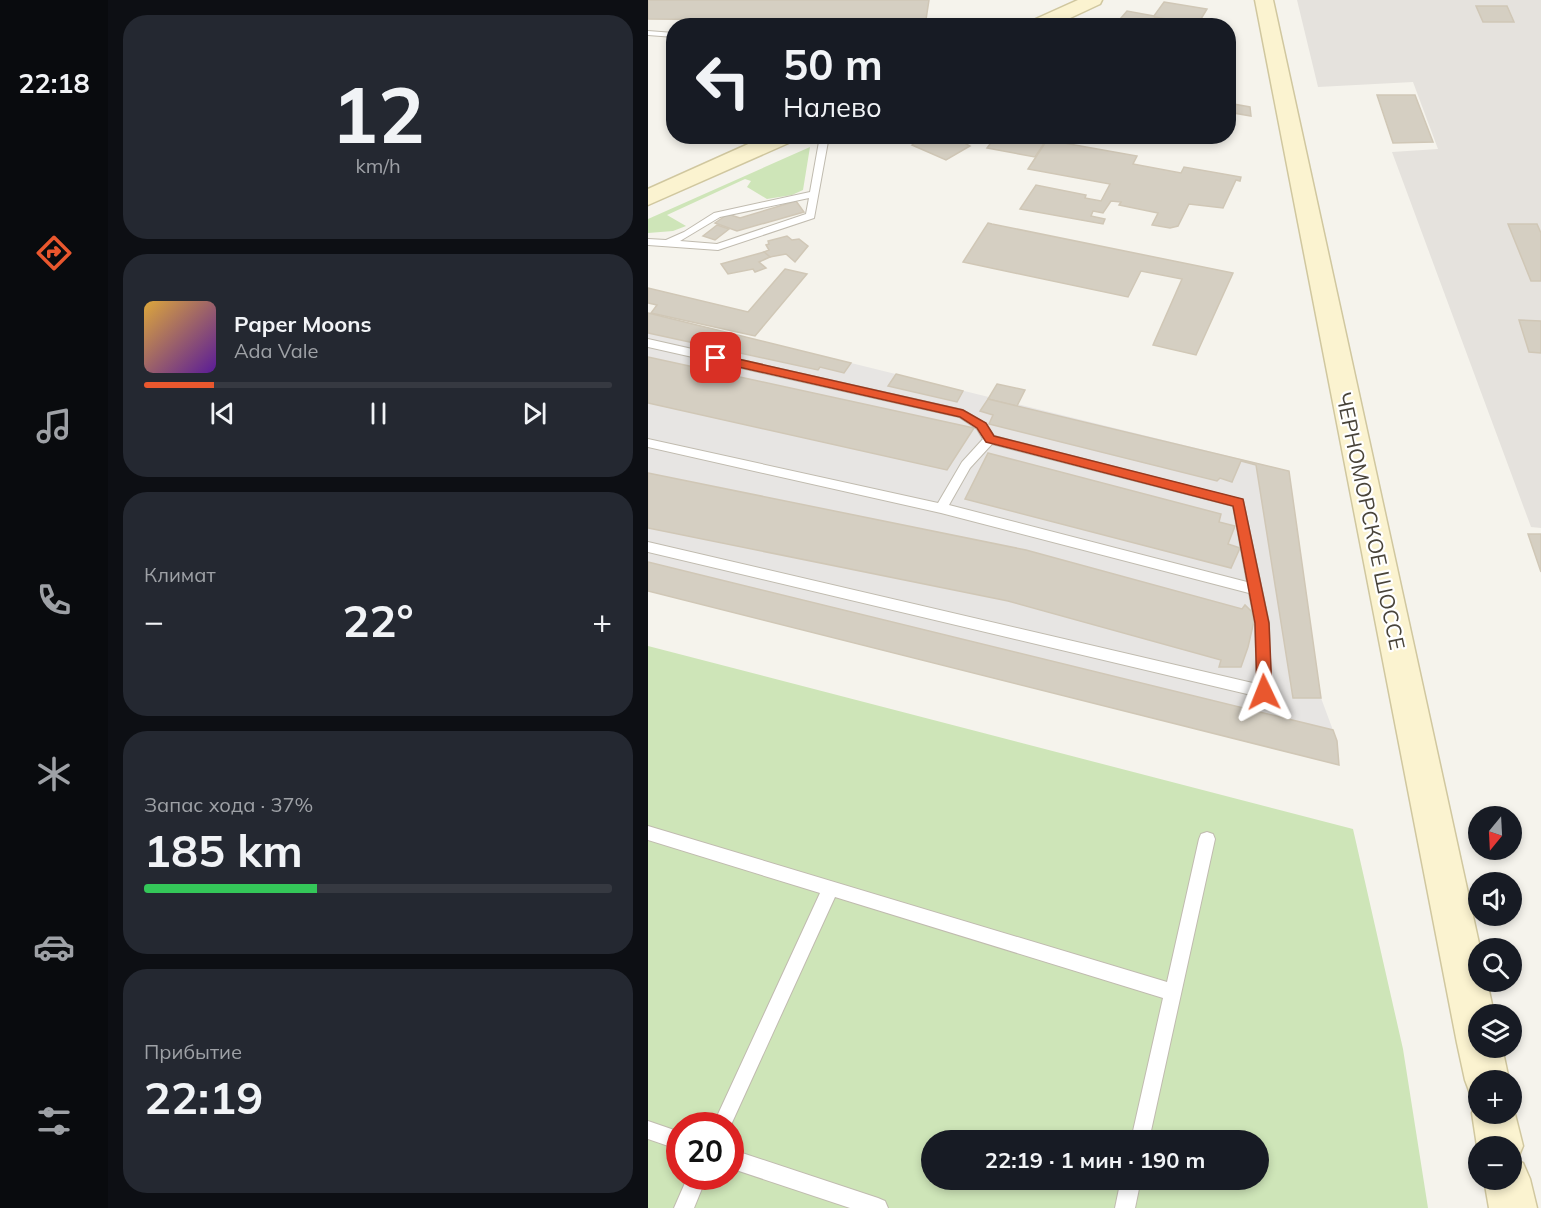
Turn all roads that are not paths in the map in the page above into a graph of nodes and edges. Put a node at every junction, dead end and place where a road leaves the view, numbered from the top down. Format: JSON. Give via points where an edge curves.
{"nodes":[{"id":1,"x":1093,"y":0,"type":"edge"},
{"id":2,"x":1264,"y":0,"type":"edge"},
{"id":3,"x":1054,"y":18,"type":"edge"},
{"id":4,"x":648,"y":33,"type":"edge"},
{"id":5,"x":666,"y":34,"type":"edge"},
{"id":6,"x":767,"y":144,"type":"edge"},
{"id":7,"x":823,"y":144,"type":"edge"},
{"id":8,"x":814,"y":194,"type":"junction"},
{"id":9,"x":648,"y":198,"type":"edge"},
{"id":10,"x":648,"y":242,"type":"edge"},
{"id":11,"x":667,"y":243,"type":"junction"},
{"id":12,"x":648,"y":343,"type":"edge"},
{"id":13,"x":990,"y":439,"type":"junction"},
{"id":14,"x":648,"y":443,"type":"edge"},
{"id":15,"x":941,"y":508,"type":"junction"},
{"id":16,"x":648,"y":547,"type":"edge"},
{"id":17,"x":1256,"y":590,"type":"junction"},
{"id":18,"x":648,"y":833,"type":"edge"},
{"id":19,"x":1207,"y":839,"type":"dead end"},
{"id":20,"x":831,"y":888,"type":"junction"},
{"id":21,"x":1173,"y":992,"type":"junction"},
{"id":22,"x":1471,"y":1004,"type":"edge"},
{"id":23,"x":728,"y":1112,"type":"edge"},
{"id":24,"x":648,"y":1130,"type":"edge"},
{"id":25,"x":1142,"y":1130,"type":"edge"},
{"id":26,"x":666,"y":1136,"type":"edge"},
{"id":27,"x":744,"y":1163,"type":"edge"},
{"id":28,"x":692,"y":1190,"type":"edge"},
{"id":29,"x":1129,"y":1190,"type":"edge"},
{"id":30,"x":1509,"y":1190,"type":"edge"},
{"id":31,"x":684,"y":1208,"type":"edge"},
{"id":32,"x":878,"y":1208,"type":"edge"},
{"id":33,"x":1125,"y":1208,"type":"edge"},
{"id":34,"x":1513,"y":1208,"type":"edge"}],
"edges":[{"from":1,"to":3,"type":"main road"},
{"from":2,"to":22,"type":"main road","name":"ЧЕРНОМОРСКОЕ ШОССЕ"},
{"from":4,"to":5,"type":"lane"},
{"from":6,"to":9,"type":"main road"},
{"from":7,"to":8,"type":"lane"},
{"from":8,"to":11,"type":"lane","via":[[717,215]]},
{"from":8,"to":11,"type":"lane","via":[[811,216],[718,247]]},
{"from":10,"to":11,"type":"lane"},
{"from":12,"to":13,"type":"lane","via":[[963,414],[981,426]]},
{"from":13,"to":15,"type":"lane","via":[[966,465]]},
{"from":13,"to":17,"type":"lane","via":[[1239,503]]},
{"from":14,"to":15,"type":"lane"},
{"from":15,"to":17,"type":"lane"},
{"from":16,"to":17,"type":"lane","via":[[1264,692],[1262,623]]},
{"from":18,"to":20,"type":"lane"},
{"from":19,"to":21,"type":"lane"},
{"from":20,"to":21,"type":"lane"},
{"from":20,"to":23,"type":"lane"},
{"from":21,"to":25,"type":"lane"},
{"from":24,"to":26,"type":"lane"},
{"from":27,"to":32,"type":"lane"},
{"from":28,"to":31,"type":"lane"},
{"from":29,"to":33,"type":"lane"},
{"from":30,"to":34,"type":"main road"}]}
